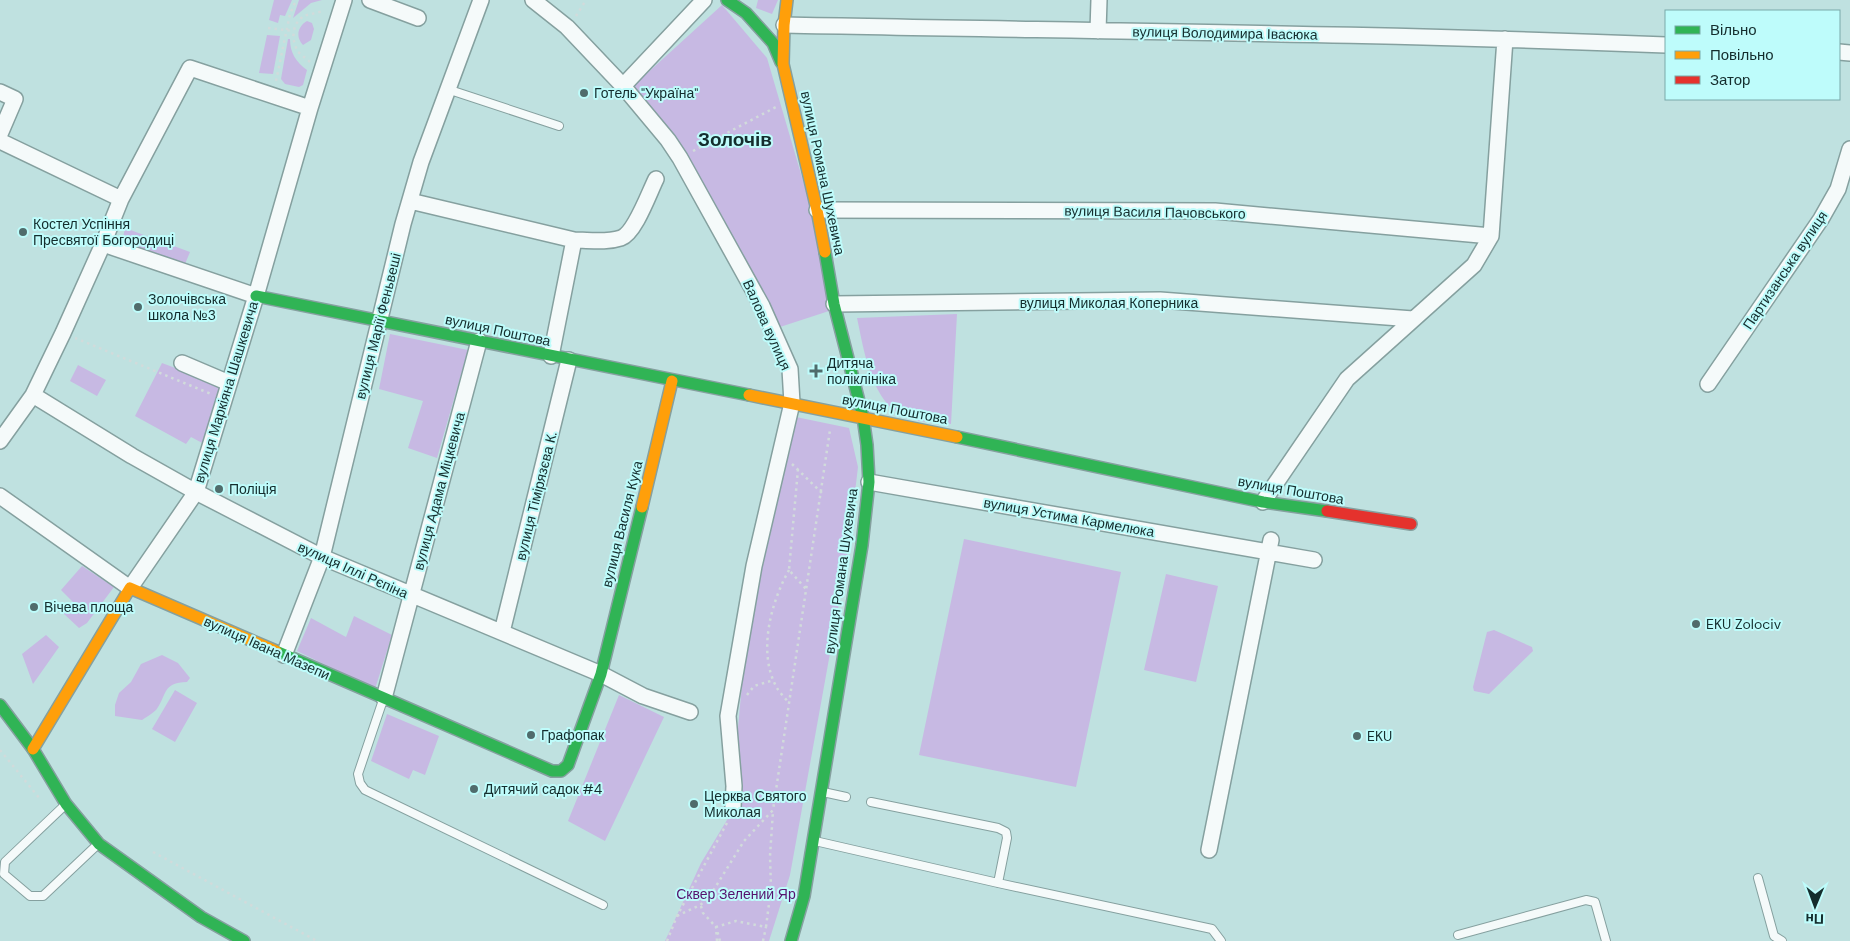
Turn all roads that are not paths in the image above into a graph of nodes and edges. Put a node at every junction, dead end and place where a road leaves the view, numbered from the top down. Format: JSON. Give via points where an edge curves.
{"nodes":[{"id":1,"x":370,"y":0,"type":"edge"},
{"id":2,"x":481,"y":0,"type":"edge"},
{"id":3,"x":533,"y":0,"type":"edge"},
{"id":4,"x":704,"y":0,"type":"edge"},
{"id":5,"x":727,"y":0,"type":"edge"},
{"id":6,"x":787,"y":0,"type":"edge"},
{"id":7,"x":1099,"y":0,"type":"edge"},
{"id":8,"x":343,"y":4,"type":"edge"},
{"id":9,"x":418,"y":18,"type":"dead end"},
{"id":10,"x":784,"y":26,"type":"junction"},
{"id":11,"x":1098,"y":31,"type":"junction"},
{"id":12,"x":1505,"y":39,"type":"junction"},
{"id":13,"x":1665,"y":45,"type":"edge"},
{"id":14,"x":782,"y":64,"type":"junction"},
{"id":15,"x":622,"y":86,"type":"junction"},
{"id":16,"x":447,"y":89,"type":"junction"},
{"id":17,"x":0,"y":92,"type":"edge"},
{"id":18,"x":310,"y":108,"type":"junction"},
{"id":19,"x":559,"y":126,"type":"dead end"},
{"id":20,"x":0,"y":134,"type":"edge"},
{"id":21,"x":0,"y":141,"type":"edge"},
{"id":22,"x":1850,"y":149,"type":"edge"},
{"id":23,"x":656,"y":179,"type":"dead end"},
{"id":24,"x":121,"y":199,"type":"junction"},
{"id":25,"x":410,"y":200,"type":"junction"},
{"id":26,"x":817,"y":210,"type":"junction"},
{"id":27,"x":1491,"y":236,"type":"junction"},
{"id":28,"x":574,"y":240,"type":"junction"},
{"id":29,"x":103,"y":244,"type":"junction"},
{"id":30,"x":256,"y":296,"type":"junction"},
{"id":31,"x":834,"y":304,"type":"junction"},
{"id":32,"x":1413,"y":319,"type":"junction"},
{"id":33,"x":380,"y":320,"type":"junction"},
{"id":34,"x":479,"y":341,"type":"junction"},
{"id":35,"x":551,"y":356,"type":"junction"},
{"id":36,"x":570,"y":360,"type":"junction"},
{"id":37,"x":182,"y":363,"type":"dead end"},
{"id":38,"x":672,"y":380,"type":"junction"},
{"id":39,"x":229,"y":383,"type":"junction"},
{"id":40,"x":1708,"y":384,"type":"dead end"},
{"id":41,"x":33,"y":395,"type":"junction"},
{"id":42,"x":792,"y":403,"type":"junction"},
{"id":43,"x":863,"y":417,"type":"junction"},
{"id":44,"x":0,"y":441,"type":"edge"},
{"id":45,"x":869,"y":482,"type":"junction"},
{"id":46,"x":196,"y":492,"type":"junction"},
{"id":47,"x":0,"y":496,"type":"edge"},
{"id":48,"x":1263,"y":502,"type":"junction"},
{"id":49,"x":1411,"y":524,"type":"dead end"},
{"id":50,"x":1270,"y":546,"type":"junction"},
{"id":51,"x":322,"y":557,"type":"junction"},
{"id":52,"x":1314,"y":560,"type":"dead end"},
{"id":53,"x":130,"y":588,"type":"junction"},
{"id":54,"x":410,"y":595,"type":"junction"},
{"id":55,"x":502,"y":632,"type":"junction"},
{"id":56,"x":284,"y":655,"type":"junction"},
{"id":57,"x":601,"y":674,"type":"junction"},
{"id":58,"x":384,"y":698,"type":"junction"},
{"id":59,"x":0,"y":706,"type":"edge"},
{"id":60,"x":690,"y":712,"type":"dead end"},
{"id":61,"x":33,"y":749,"type":"junction"},
{"id":62,"x":552,"y":771,"type":"joint"},
{"id":63,"x":821,"y":792,"type":"junction"},
{"id":64,"x":846,"y":797,"type":"dead end"},
{"id":65,"x":871,"y":802,"type":"dead end"},
{"id":66,"x":66,"y":804,"type":"junction"},
{"id":67,"x":733,"y":808,"type":"road end"},
{"id":68,"x":813,"y":840,"type":"junction"},
{"id":69,"x":99,"y":844,"type":"junction"},
{"id":70,"x":1209,"y":850,"type":"dead end"},
{"id":71,"x":1758,"y":878,"type":"dead end"},
{"id":72,"x":998,"y":883,"type":"junction"},
{"id":73,"x":603,"y":905,"type":"dead end"},
{"id":74,"x":1458,"y":935,"type":"dead end"},
{"id":75,"x":244,"y":941,"type":"edge"},
{"id":76,"x":790,"y":941,"type":"edge"},
{"id":77,"x":1221,"y":941,"type":"edge"},
{"id":78,"x":1606,"y":941,"type":"edge"},
{"id":79,"x":1782,"y":941,"type":"edge"}],
"edges":[{"from":1,"to":9,"type":"street"},
{"from":2,"to":16,"type":"street","name":"вулиця Марії Феньвеші"},
{"from":3,"to":15,"type":"street","name":"Валова вулиця","via":[[567,27]]},
{"from":4,"to":15,"type":"street"},
{"from":5,"to":14,"type":"street","via":[[746,13],[773,43]]},
{"from":6,"to":10,"type":"street","name":"вулиця Романа Шухевича"},
{"from":7,"to":11,"type":"street"},
{"from":8,"to":18,"type":"street","name":"вулиця Маркіяна Шашкевича"},
{"from":10,"to":11,"type":"street","name":"вулиця Володимира Івасюка"},
{"from":10,"to":14,"type":"street","name":"вулиця Романа Шухевича"},
{"from":11,"to":12,"type":"street","name":"вулиця Володимира Івасюка"},
{"from":12,"to":13,"type":"street","name":"вулиця Володимира Івасюка"},
{"from":12,"to":27,"type":"street"},
{"from":14,"to":26,"type":"street","name":"вулиця Романа Шухевича"},
{"from":15,"to":42,"type":"street","name":"Валова вулиця","via":[[680,158],[762,306],[790,369]]},
{"from":16,"to":19,"type":"lane"},
{"from":16,"to":25,"type":"street","name":"вулиця Марії Феньвеші"},
{"from":17,"to":20,"type":"street","via":[[15,99]]},
{"from":18,"to":24,"type":"street","via":[[190,68]]},
{"from":18,"to":30,"type":"street","name":"вулиця Маркіяна Шашкевича"},
{"from":21,"to":24,"type":"street"},
{"from":22,"to":40,"type":"street","name":"Партизанська вулиця","via":[[1838,190],[1821,219]]},
{"from":23,"to":28,"type":"street","via":[[633,228],[623,238]]},
{"from":24,"to":29,"type":"street"},
{"from":25,"to":28,"type":"street"},
{"from":25,"to":33,"type":"street","name":"вулиця Марії Феньвеші"},
{"from":26,"to":27,"type":"street","name":"вулиця Василя Пачовського","via":[[1215,211]]},
{"from":26,"to":31,"type":"street","name":"вулиця Романа Шухевича"},
{"from":27,"to":32,"type":"street","via":[[1474,265]]},
{"from":28,"to":35,"type":"street"},
{"from":29,"to":30,"type":"street"},
{"from":29,"to":41,"type":"street"},
{"from":30,"to":33,"type":"street","name":"вулиця Поштова"},
{"from":30,"to":39,"type":"street","name":"вулиця Маркіяна Шашкевича"},
{"from":31,"to":32,"type":"street","name":"вулиця Миколая Коперника","via":[[1160,300]]},
{"from":31,"to":43,"type":"street","name":"вулиця Романа Шухевича"},
{"from":32,"to":48,"type":"street","via":[[1347,379]]},
{"from":33,"to":34,"type":"street","name":"вулиця Поштова"},
{"from":33,"to":51,"type":"street","name":"вулиця Марії Феньвеші"},
{"from":34,"to":35,"type":"street","name":"вулиця Поштова"},
{"from":34,"to":54,"type":"street","name":"вулиця Адама Міцкевича"},
{"from":35,"to":36,"type":"street","name":"вулиця Поштова"},
{"from":36,"to":38,"type":"street","name":"вулиця Поштова"},
{"from":36,"to":55,"type":"street","name":"вулиця Тімірязєва К."},
{"from":37,"to":39,"type":"street"},
{"from":38,"to":42,"type":"street","name":"вулиця Поштова"},
{"from":38,"to":57,"type":"street","name":"вулиця Василя Кука"},
{"from":39,"to":46,"type":"street","name":"вулиця Маркіяна Шашкевича"},
{"from":41,"to":44,"type":"street"},
{"from":41,"to":46,"type":"street","name":"вулиця Іллі Рєпіна"},
{"from":42,"to":43,"type":"street","name":"вулиця Поштова"},
{"from":42,"to":67,"type":"street","name":"Валова вулиця","via":[[754,566],[728,716]]},
{"from":43,"to":45,"type":"street","name":"вулиця Романа Шухевича"},
{"from":43,"to":48,"type":"street","name":"вулиця Поштова"},
{"from":45,"to":50,"type":"street","name":"вулиця Устима Кармелюка"},
{"from":45,"to":63,"type":"street","name":"вулиця Романа Шухевича","via":[[862,545]]},
{"from":46,"to":51,"type":"street","name":"вулиця Іллі Рєпіна"},
{"from":46,"to":53,"type":"street","name":"вулиця Маркіяна Шашкевича"},
{"from":47,"to":53,"type":"street","name":"вулиця Івана Мазепи"},
{"from":48,"to":49,"type":"street","name":"вулиця Поштова"},
{"from":50,"to":52,"type":"street","name":"вулиця Устима Кармелюка"},
{"from":50,"to":70,"type":"street"},
{"from":51,"to":54,"type":"street","name":"вулиця Іллі Рєпіна"},
{"from":51,"to":56,"type":"street","name":"вулиця Марії Феньвеші"},
{"from":53,"to":56,"type":"street","name":"вулиця Івана Мазепи"},
{"from":53,"to":61,"type":"street","name":"вулиця Маркіяна Шашкевича"},
{"from":54,"to":55,"type":"street","name":"вулиця Іллі Рєпіна"},
{"from":54,"to":58,"type":"street","name":"вулиця Адама Міцкевича"},
{"from":55,"to":57,"type":"street","name":"вулиця Іллі Рєпіна"},
{"from":56,"to":58,"type":"street","name":"вулиця Івана Мазепи"},
{"from":57,"to":60,"type":"street","name":"вулиця Іллі Рєпіна","via":[[643,696]]},
{"from":57,"to":62,"type":"street","name":"вулиця Василя Кука","via":[[568,765],[561,771]]},
{"from":58,"to":62,"type":"street","name":"вулиця Івана Мазепи"},
{"from":58,"to":73,"type":"lane","via":[[359,769],[358,778],[365,790]]},
{"from":59,"to":61,"type":"street"},
{"from":61,"to":66,"type":"street"},
{"from":63,"to":64,"type":"lane"},
{"from":63,"to":68,"type":"street","name":"вулиця Романа Шухевича"},
{"from":65,"to":72,"type":"lane","via":[[1006,832]]},
{"from":66,"to":69,"type":"street"},
{"from":66,"to":69,"type":"lane","via":[[4,862],[4,874],[30,896],[43,896]]},
{"from":68,"to":72,"type":"lane"},
{"from":68,"to":76,"type":"street","name":"вулиця Романа Шухевича","via":[[804,896]]},
{"from":69,"to":75,"type":"street","via":[[201,917]]},
{"from":71,"to":79,"type":"lane","via":[[1774,936]]},
{"from":72,"to":77,"type":"lane","via":[[1212,929]]},
{"from":74,"to":78,"type":"lane","via":[[1586,900],[1595,902]]}]}
